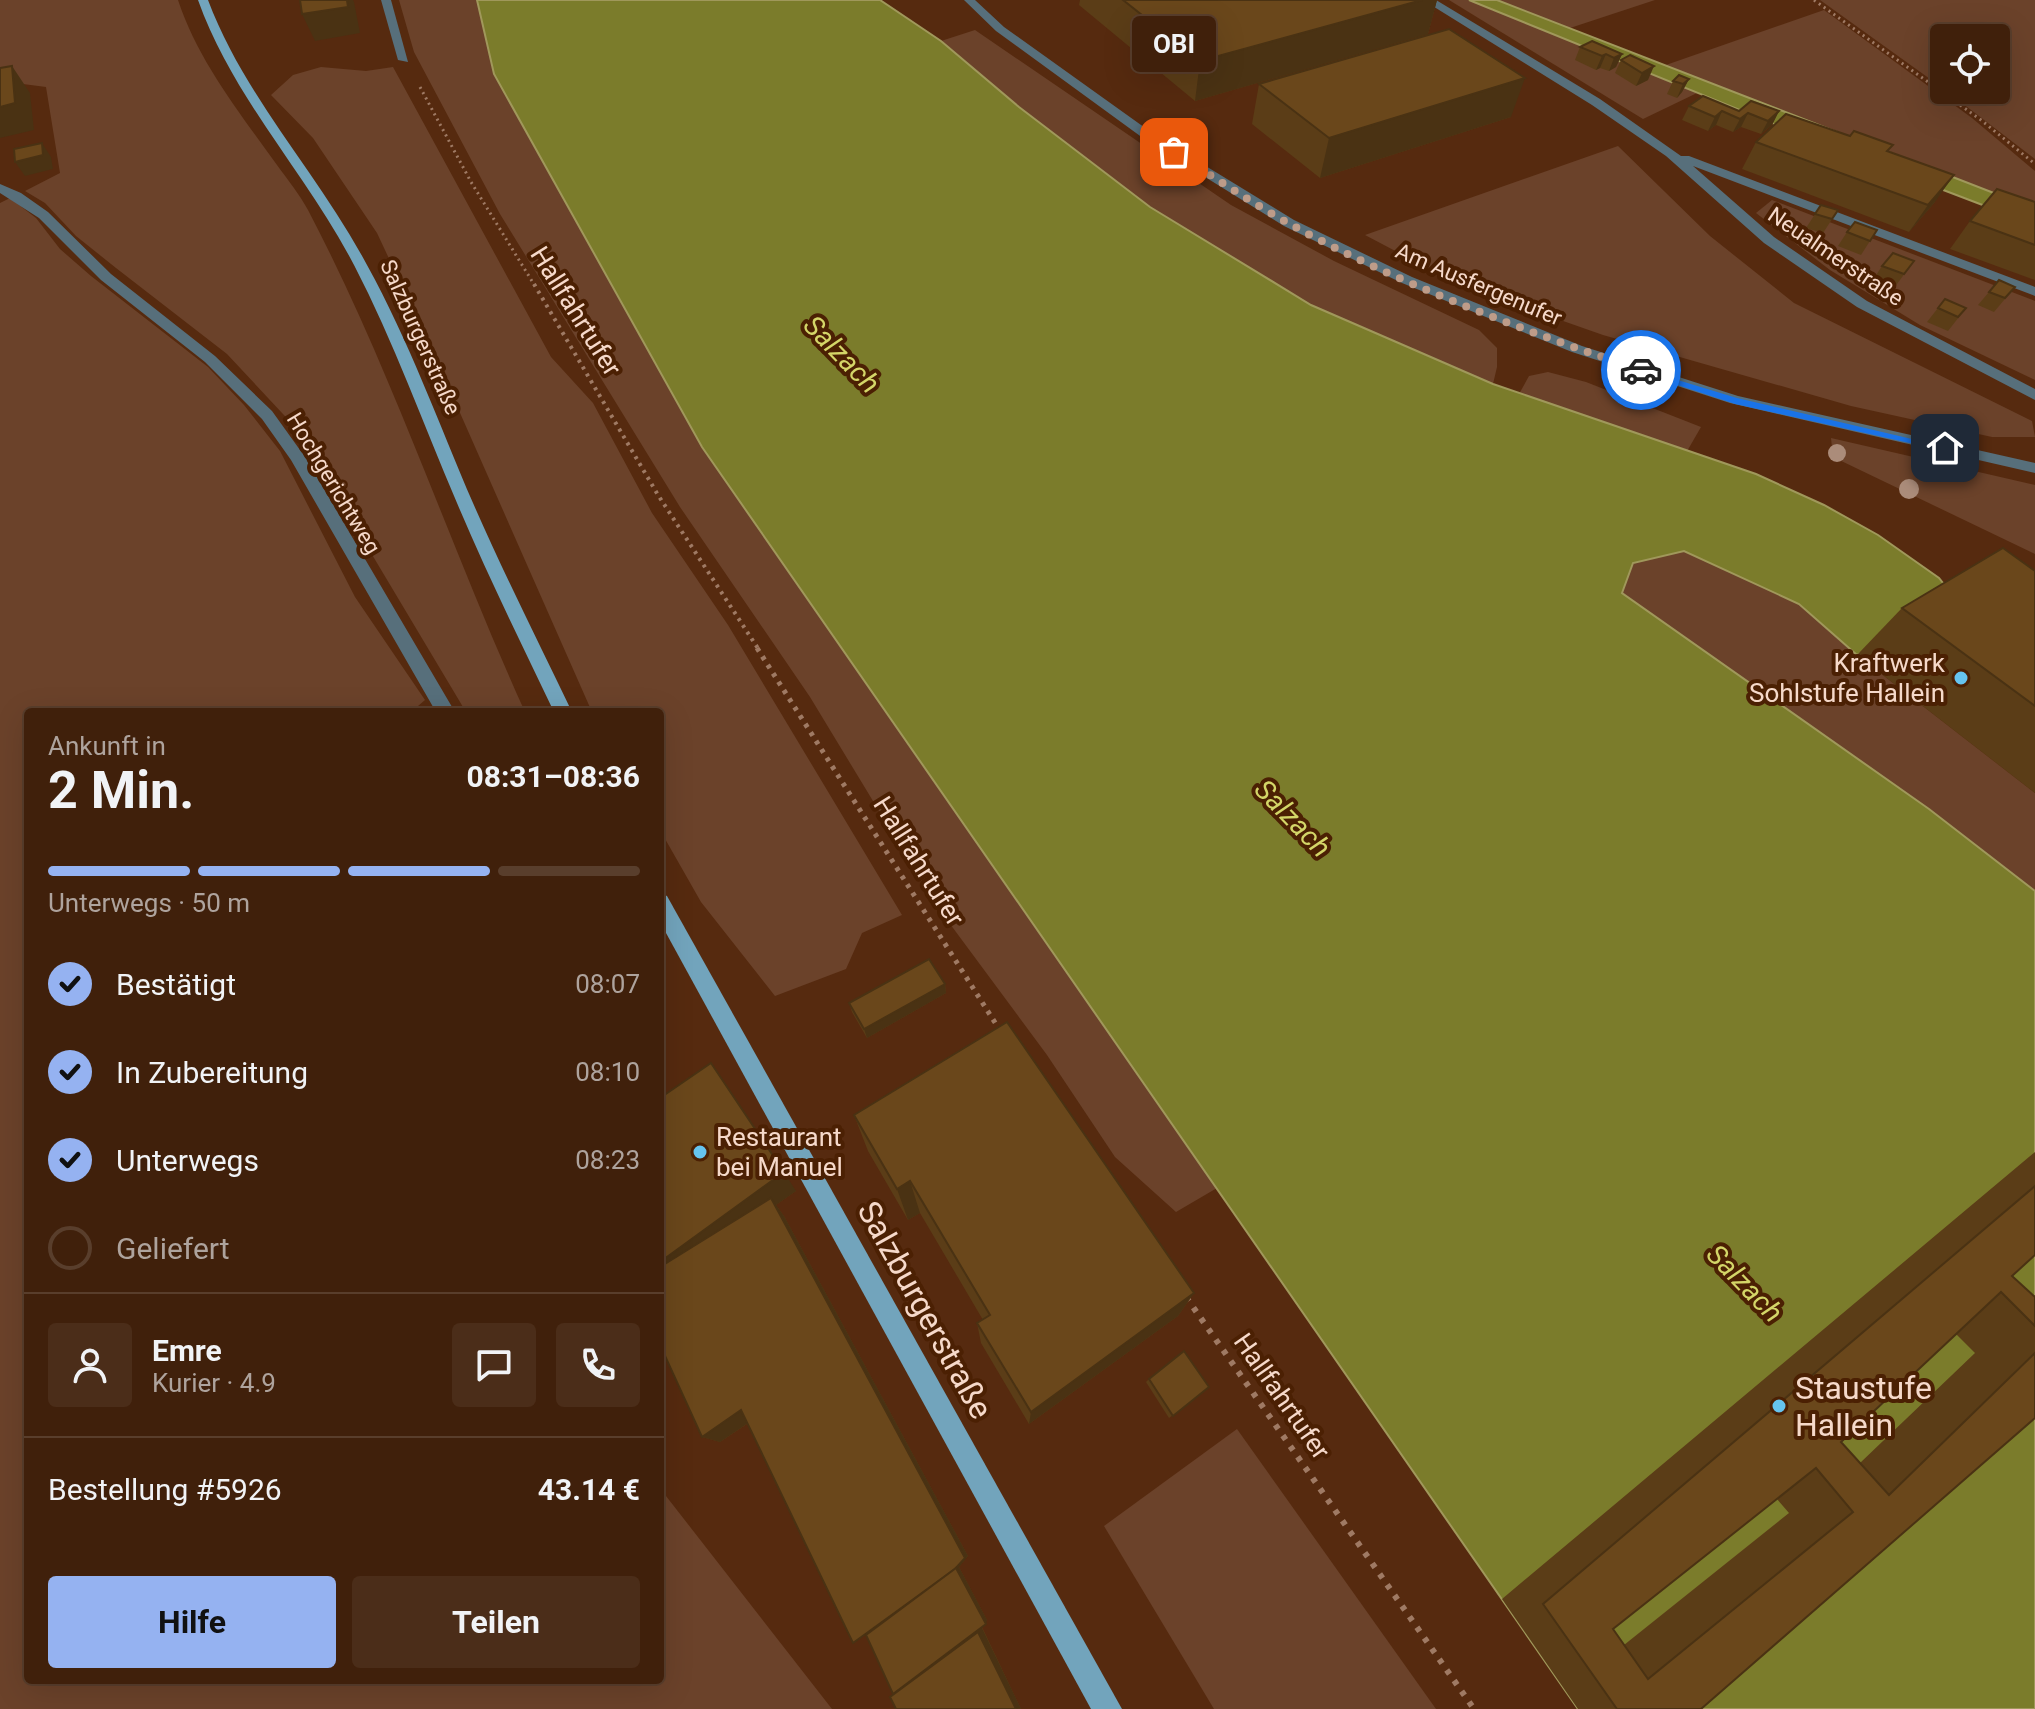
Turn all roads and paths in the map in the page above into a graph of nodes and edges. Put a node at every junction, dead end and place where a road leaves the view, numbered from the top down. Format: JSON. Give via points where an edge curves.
{"nodes":[{"id":1,"x":203,"y":0,"type":"edge"},
{"id":2,"x":386,"y":0,"type":"edge"},
{"id":3,"x":969,"y":0,"type":"edge"},
{"id":4,"x":1428,"y":0,"type":"edge"},
{"id":5,"x":1814,"y":0,"type":"edge"},
{"id":6,"x":404,"y":60,"type":"joint"},
{"id":7,"x":1670,"y":153,"type":"junction"},
{"id":8,"x":2035,"y":164,"type":"edge"},
{"id":9,"x":0,"y":188,"type":"edge"},
{"id":10,"x":2035,"y":292,"type":"edge"},
{"id":11,"x":2035,"y":395,"type":"edge"},
{"id":12,"x":2035,"y":468,"type":"edge"},
{"id":13,"x":444,"y":708,"type":"edge"},
{"id":14,"x":561,"y":708,"type":"edge"},
{"id":15,"x":664,"y":909,"type":"edge"},
{"id":16,"x":1007,"y":1041,"type":"edge"},
{"id":17,"x":1181,"y":1290,"type":"edge"},
{"id":18,"x":1107,"y":1709,"type":"edge"},
{"id":19,"x":1474,"y":1709,"type":"edge"}],
"edges":[{"from":1,"to":14,"type":"main road","name":"Salzburgerstraße","via":[[238,80],[342,231],[388,320],[467,507]]},
{"from":2,"to":6,"type":"street"},
{"from":3,"to":12,"type":"street","name":"Am Ausfergenufer","via":[[1000,29],[1151,138],[1289,223],[1407,280],[1577,349],[1735,400]]},
{"from":4,"to":7,"type":"street","name":"Neualmerstraße"},
{"from":5,"to":8,"type":"path"},
{"from":6,"to":16,"type":"path","name":"Hallfahrtufer","via":[[658,495]]},
{"from":7,"to":10,"type":"street","name":"Neualmerstraße"},
{"from":7,"to":11,"type":"street","name":"Neualmerstraße","via":[[1769,240],[1862,304]]},
{"from":9,"to":13,"type":"street","name":"Hochgerichtweg","via":[[39,208],[71,246],[216,361],[268,416]]},
{"from":15,"to":18,"type":"main road","name":"Salzburgerstraße"},
{"from":17,"to":19,"type":"path","name":"Hallfahrtufer"}]}
